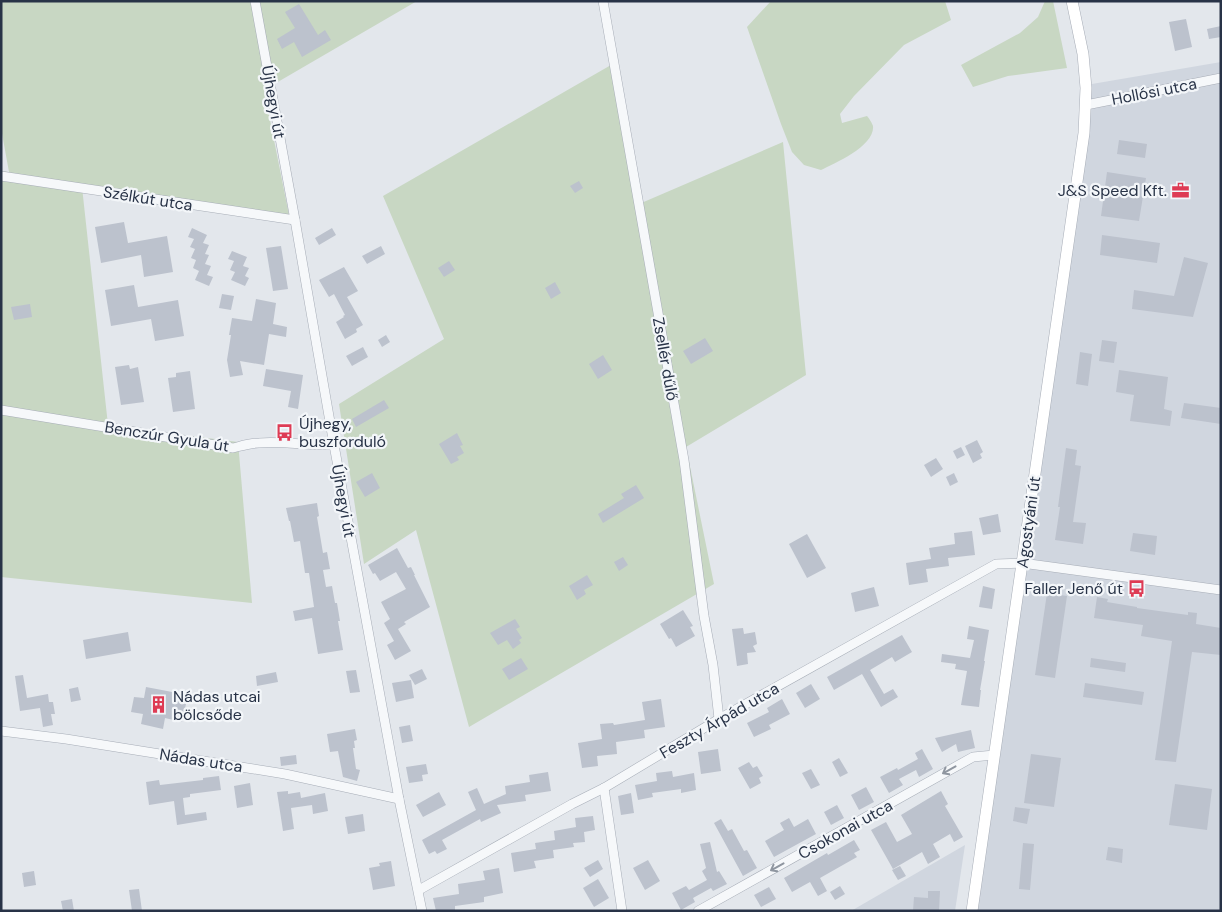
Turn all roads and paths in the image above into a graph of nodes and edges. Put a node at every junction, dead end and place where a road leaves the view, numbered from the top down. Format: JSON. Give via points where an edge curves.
{"nodes":[{"id":1,"x":255,"y":1,"type":"edge"},
{"id":2,"x":603,"y":1,"type":"edge"},
{"id":3,"x":1072,"y":1,"type":"edge"},
{"id":4,"x":1221,"y":78,"type":"edge"},
{"id":5,"x":1086,"y":105,"type":"junction"},
{"id":6,"x":1,"y":176,"type":"edge"},
{"id":7,"x":295,"y":220,"type":"junction"},
{"id":8,"x":1,"y":410,"type":"edge"},
{"id":9,"x":334,"y":445,"type":"junction"},
{"id":10,"x":1022,"y":563,"type":"junction"},
{"id":11,"x":1221,"y":590,"type":"edge"},
{"id":12,"x":719,"y":719,"type":"junction"},
{"id":13,"x":1,"y":731,"type":"edge"},
{"id":14,"x":994,"y":756,"type":"junction"},
{"id":15,"x":604,"y":788,"type":"junction"},
{"id":16,"x":399,"y":799,"type":"junction"},
{"id":17,"x":418,"y":890,"type":"junction"},
{"id":18,"x":422,"y":911,"type":"edge"},
{"id":19,"x":622,"y":911,"type":"edge"},
{"id":20,"x":698,"y":911,"type":"edge"},
{"id":21,"x":972,"y":911,"type":"edge"}],
"edges":[{"from":1,"to":7,"type":"street","name":"Újhegyi út"},
{"from":2,"to":12,"type":"street","name":"Zsellér dűlő","via":[[684,460]]},
{"from":3,"to":5,"type":"main road","name":"Agostyáni út","via":[[1083,54]]},
{"from":4,"to":5,"type":"street","name":"Hollósi utca"},
{"from":5,"to":10,"type":"main road","name":"Agostyáni út"},
{"from":6,"to":7,"type":"street","name":"Szélkút utca"},
{"from":7,"to":9,"type":"street","name":"Újhegyi út"},
{"from":8,"to":9,"type":"street","name":"Benczúr Gyula út","via":[[233,448],[288,442]]},
{"from":9,"to":16,"type":"street","name":"Újhegyi út"},
{"from":10,"to":11,"type":"street","name":"Feszty Árpád utca"},
{"from":10,"to":12,"type":"street","name":"Feszty Árpád utca","via":[[996,564]]},
{"from":10,"to":14,"type":"main road","name":"Agostyáni út"},
{"from":12,"to":15,"type":"street","name":"Feszty Árpád utca"},
{"from":13,"to":16,"type":"street","name":"Nádas utca","via":[[285,774]]},
{"from":14,"to":20,"type":"street","name":"Csokonai utca","one_way":true,"via":[[973,757]]},
{"from":14,"to":21,"type":"main road","name":"Agostyáni út"},
{"from":15,"to":17,"type":"street","name":"Feszty Árpád utca"},
{"from":15,"to":19,"type":"street"},
{"from":16,"to":17,"type":"street","name":"Újhegyi út"},
{"from":17,"to":18,"type":"street","name":"Újhegyi út"}]}
